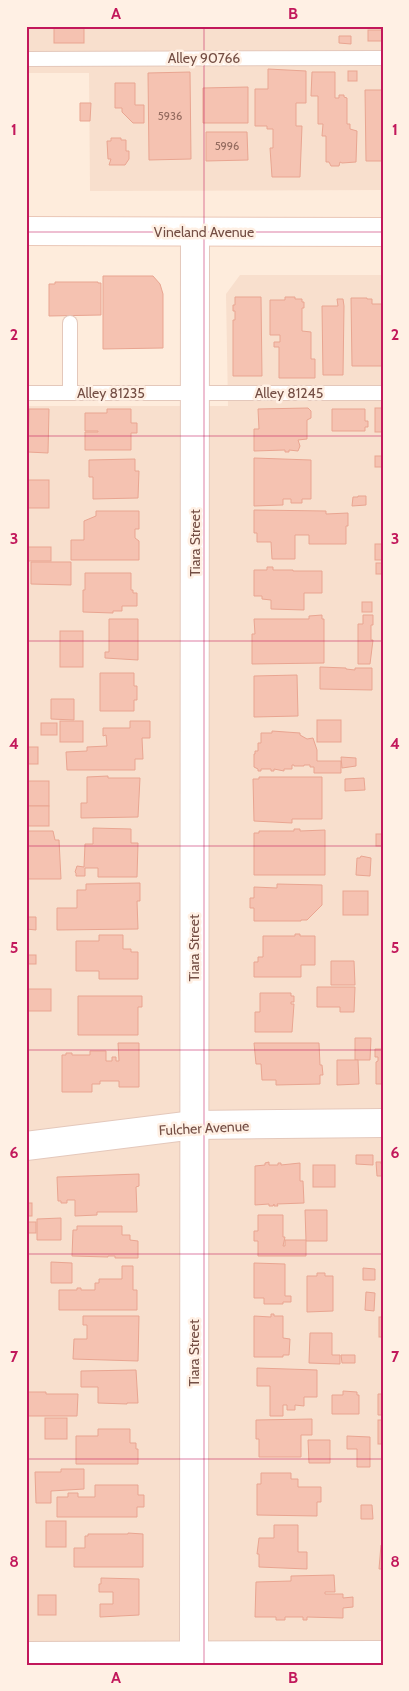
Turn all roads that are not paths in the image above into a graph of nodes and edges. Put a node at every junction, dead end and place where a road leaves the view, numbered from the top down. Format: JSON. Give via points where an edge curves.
{"nodes":[{"id":1,"x":383,"y":58,"type":"edge"},
{"id":2,"x":26,"y":59,"type":"edge"},
{"id":3,"x":26,"y":231,"type":"edge"},
{"id":4,"x":195,"y":232,"type":"junction"},
{"id":5,"x":383,"y":232,"type":"edge"},
{"id":6,"x":70,"y":323,"type":"dead end"},
{"id":7,"x":26,"y":393,"type":"edge"},
{"id":8,"x":70,"y":393,"type":"junction"},
{"id":9,"x":195,"y":393,"type":"junction"},
{"id":10,"x":383,"y":394,"type":"edge"},
{"id":11,"x":383,"y":1123,"type":"edge"},
{"id":12,"x":194,"y":1125,"type":"junction"},
{"id":13,"x":26,"y":1146,"type":"edge"},
{"id":14,"x":383,"y":1655,"type":"edge"},
{"id":15,"x":26,"y":1656,"type":"edge"},
{"id":16,"x":194,"y":1660,"type":"edge"},
{"id":17,"x":383,"y":1665,"type":"edge"}],
"edges":[{"from":1,"to":2,"type":"lane","name":"Alley 90766"},
{"from":3,"to":4,"type":"street","name":"Vineland Avenue"},
{"from":4,"to":5,"type":"street","name":"Vineland Avenue"},
{"from":4,"to":9,"type":"street","name":"Tiara Street"},
{"from":6,"to":8,"type":"lane"},
{"from":7,"to":8,"type":"lane","name":"Alley 81235"},
{"from":8,"to":9,"type":"lane","name":"Alley 81235"},
{"from":9,"to":10,"type":"lane","name":"Alley 81245"},
{"from":9,"to":12,"type":"street","name":"Tiara Street"},
{"from":11,"to":12,"type":"street","name":"Fulcher Avenue"},
{"from":12,"to":13,"type":"street","name":"Fulcher Avenue"},
{"from":12,"to":16,"type":"street","name":"Tiara Street"},
{"from":14,"to":16,"type":"street"},
{"from":14,"to":17,"type":"lane"},
{"from":15,"to":16,"type":"street"}]}
